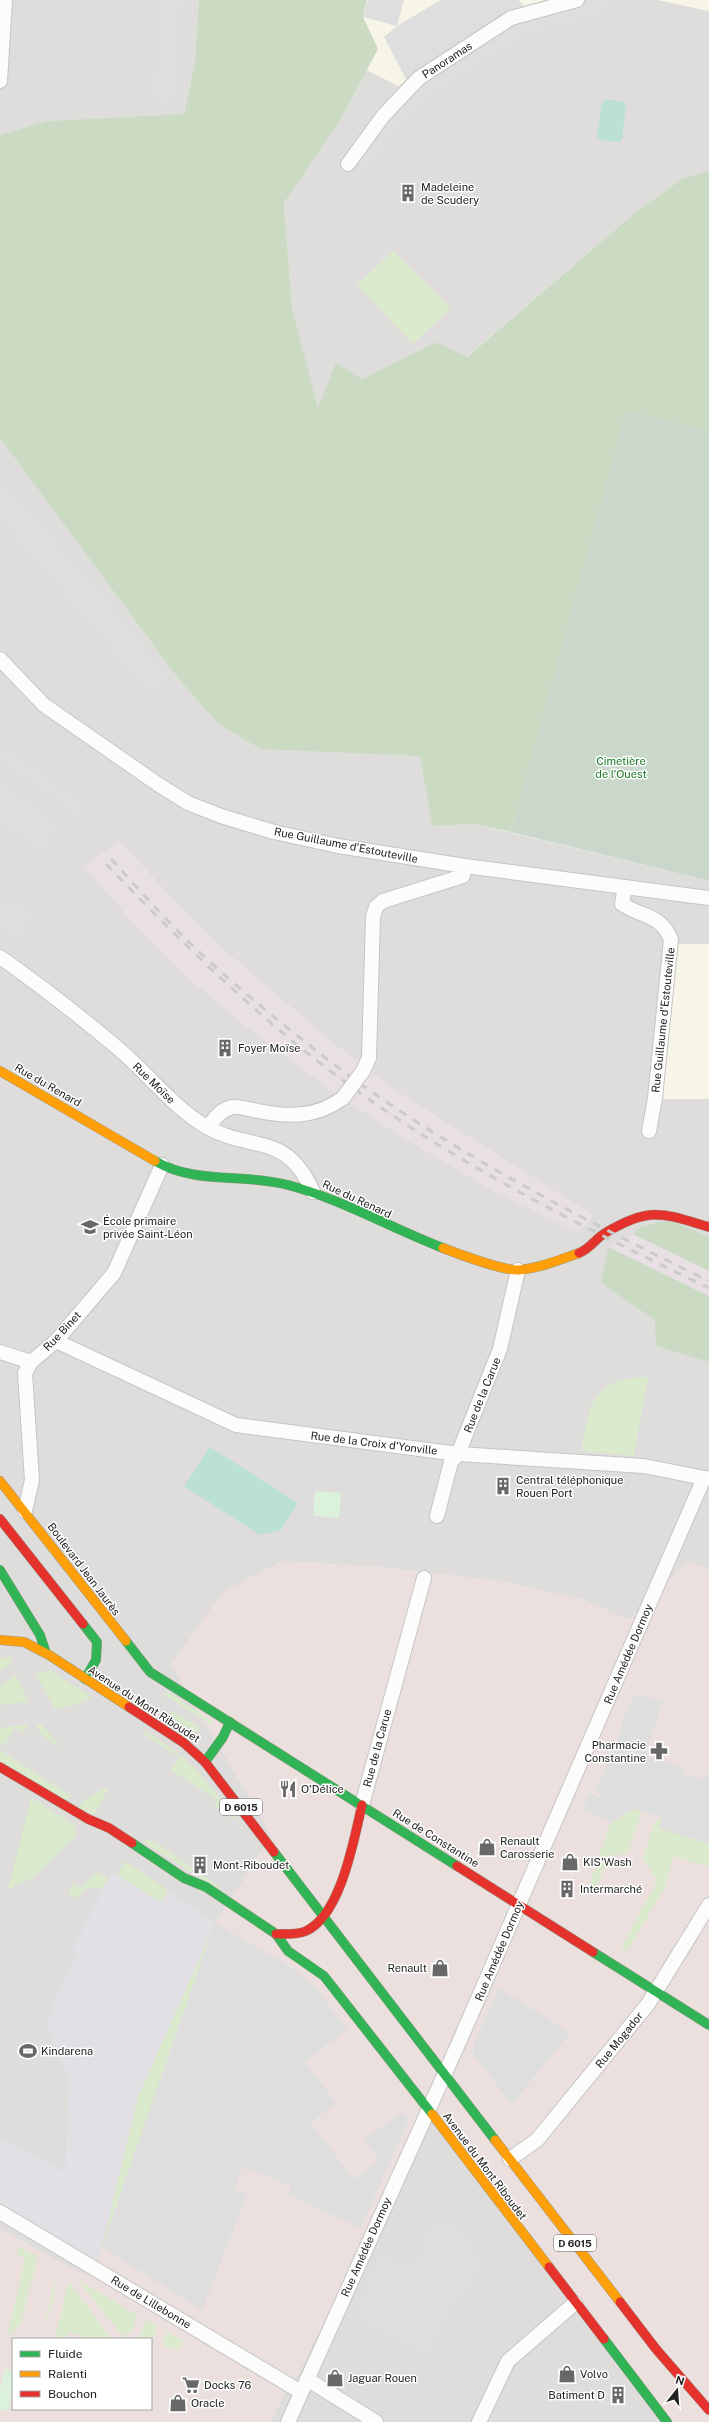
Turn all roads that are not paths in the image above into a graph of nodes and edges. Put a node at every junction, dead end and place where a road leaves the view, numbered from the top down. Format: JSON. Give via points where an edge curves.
{"nodes":[{"id":1,"x":5,"y":0,"type":"edge"},
{"id":2,"x":577,"y":0,"type":"edge"},
{"id":3,"x":0,"y":81,"type":"edge"},
{"id":4,"x":348,"y":164,"type":"dead end"},
{"id":5,"x":0,"y":659,"type":"edge"},
{"id":6,"x":465,"y":866,"type":"junction"},
{"id":7,"x":625,"y":887,"type":"junction"},
{"id":8,"x":709,"y":898,"type":"edge"},
{"id":9,"x":0,"y":957,"type":"edge"},
{"id":10,"x":0,"y":1071,"type":"edge"},
{"id":11,"x":208,"y":1128,"type":"junction"},
{"id":12,"x":649,"y":1131,"type":"dead end"},
{"id":13,"x":162,"y":1165,"type":"junction"},
{"id":14,"x":312,"y":1192,"type":"junction"},
{"id":15,"x":709,"y":1227,"type":"edge"},
{"id":16,"x":518,"y":1270,"type":"junction"},
{"id":17,"x":56,"y":1341,"type":"junction"},
{"id":18,"x":0,"y":1352,"type":"edge"},
{"id":19,"x":31,"y":1362,"type":"junction"},
{"id":20,"x":458,"y":1454,"type":"junction"},
{"id":21,"x":706,"y":1479,"type":"edge"},
{"id":22,"x":0,"y":1481,"type":"edge"},
{"id":23,"x":25,"y":1511,"type":"junction"},
{"id":24,"x":437,"y":1516,"type":"dead end"},
{"id":25,"x":0,"y":1519,"type":"edge"},
{"id":26,"x":0,"y":1570,"type":"edge"},
{"id":27,"x":424,"y":1578,"type":"dead end"},
{"id":28,"x":0,"y":1640,"type":"edge"},
{"id":29,"x":46,"y":1654,"type":"junction"},
{"id":30,"x":150,"y":1672,"type":"joint"},
{"id":31,"x":85,"y":1679,"type":"junction"},
{"id":32,"x":230,"y":1722,"type":"junction"},
{"id":33,"x":205,"y":1762,"type":"junction"},
{"id":34,"x":0,"y":1767,"type":"edge"},
{"id":35,"x":362,"y":1805,"type":"junction"},
{"id":36,"x":519,"y":1905,"type":"junction"},
{"id":37,"x":709,"y":1905,"type":"edge"},
{"id":38,"x":323,"y":1916,"type":"junction"},
{"id":39,"x":276,"y":1934,"type":"junction"},
{"id":40,"x":657,"y":1992,"type":"junction"},
{"id":41,"x":709,"y":2025,"type":"edge"},
{"id":42,"x":445,"y":2073,"type":"junction"},
{"id":43,"x":428,"y":2110,"type":"junction"},
{"id":44,"x":510,"y":2159,"type":"junction"},
{"id":45,"x":0,"y":2212,"type":"edge"},
{"id":46,"x":575,"y":2303,"type":"junction"},
{"id":47,"x":307,"y":2379,"type":"junction"},
{"id":48,"x":301,"y":2392,"type":"junction"},
{"id":49,"x":709,"y":2410,"type":"edge"},
{"id":50,"x":288,"y":2422,"type":"edge"},
{"id":51,"x":376,"y":2422,"type":"edge"},
{"id":52,"x":479,"y":2422,"type":"edge"},
{"id":53,"x":667,"y":2422,"type":"edge"}],
"edges":[{"from":1,"to":3,"type":"street"},
{"from":2,"to":4,"type":"street","name":"Panoramas","via":[[511,18],[419,78],[383,116]]},
{"from":5,"to":6,"type":"street","name":"Rue Guillaume d'Estouteville","via":[[44,705],[188,803],[274,832],[338,846]]},
{"from":6,"to":7,"type":"street","name":"Rue Guillaume d'Estouteville"},
{"from":6,"to":11,"type":"street","bridge":true,"via":[[463,876],[383,901],[376,907],[373,917],[369,1058],[363,1071],[343,1098],[333,1106],[306,1115],[284,1116],[234,1107],[217,1114]]},
{"from":7,"to":8,"type":"street","name":"Rue Guillaume d'Estouteville"},
{"from":7,"to":12,"type":"street","name":"Rue Guillaume d'Estouteville","via":[[622,904],[655,919],[666,928],[670,940],[655,1098]]},
{"from":9,"to":11,"type":"street","name":"Rue Moïse","via":[[36,982],[120,1050],[187,1115]]},
{"from":10,"to":13,"type":"main road","name":"Rue du Renard"},
{"from":11,"to":14,"type":"street","name":"Rue Moïse","via":[[224,1135],[271,1145],[304,1173]]},
{"from":13,"to":14,"type":"main road","name":"Rue du Renard","via":[[195,1175],[286,1184]]},
{"from":13,"to":17,"type":"street","name":"Rue Binet","via":[[114,1273]]},
{"from":14,"to":16,"type":"main road","name":"Rue du Renard","via":[[401,1232],[467,1257]]},
{"from":15,"to":16,"type":"main road","name":"Rue du Renard","via":[[665,1214],[638,1216],[618,1224],[586,1250],[546,1265]]},
{"from":16,"to":20,"type":"street","name":"Rue de la Carue","via":[[500,1350]]},
{"from":17,"to":19,"type":"street","name":"Rue Binet"},
{"from":17,"to":20,"type":"street","name":"Rue de la Croix d'Yonville","via":[[236,1425]]},
{"from":18,"to":19,"type":"street"},
{"from":19,"to":23,"type":"street","via":[[25,1373],[32,1480]]},
{"from":20,"to":21,"type":"street","name":"Rue de la Croix d'Yonville","via":[[644,1466]]},
{"from":20,"to":24,"type":"street","name":"Rue de la Carue","via":[[451,1462]]},
{"from":21,"to":36,"type":"street","name":"Rue Amédée Dormoy"},
{"from":22,"to":23,"type":"main road","name":"Boulevard Jean Jaurès"},
{"from":23,"to":30,"type":"main road","name":"Boulevard Jean Jaurès"},
{"from":25,"to":31,"type":"main road","via":[[97,1642],[96,1660]]},
{"from":26,"to":29,"type":"main road","via":[[40,1635]]},
{"from":27,"to":35,"type":"street","name":"Rue de la Carue"},
{"from":28,"to":29,"type":"main road","number":"D 6015","via":[[24,1642]]},
{"from":29,"to":31,"type":"main road","name":"Avenue du Mont Riboudet","number":"D 6015"},
{"from":30,"to":32,"type":"main road","name":"Rue de Constantine"},
{"from":31,"to":33,"type":"main road","name":"Avenue du Mont Riboudet","number":"D 6015","via":[[184,1743]]},
{"from":32,"to":33,"type":"main road","via":[[223,1737]]},
{"from":32,"to":35,"type":"main road","name":"Rue de Constantine"},
{"from":33,"to":38,"type":"main road","name":"Avenue du Mont Riboudet","number":"D 6015"},
{"from":34,"to":39,"type":"main road","name":"Avenue du Mont Riboudet","number":"D 6015","via":[[88,1819],[109,1828],[184,1878],[206,1887]]},
{"from":35,"to":36,"type":"main road","name":"Rue de Constantine"},
{"from":35,"to":38,"type":"main road","name":"Rue de la Carue","via":[[339,1885]]},
{"from":36,"to":40,"type":"main road","name":"Rue de Constantine"},
{"from":36,"to":42,"type":"street","name":"Rue Amédée Dormoy"},
{"from":37,"to":40,"type":"street","name":"Rue Mogador"},
{"from":38,"to":39,"type":"main road","via":[[309,1929],[298,1934]]},
{"from":38,"to":42,"type":"main road","name":"Avenue du Mont Riboudet","number":"D 6015"},
{"from":39,"to":43,"type":"main road","name":"Avenue du Mont Riboudet","number":"D 6015","via":[[288,1951],[324,1976],[338,1991]]},
{"from":40,"to":41,"type":"main road","name":"Rue de Constantine"},
{"from":40,"to":44,"type":"street","name":"Rue Mogador","via":[[537,2140]]},
{"from":42,"to":43,"type":"street","name":"Rue Amédée Dormoy"},
{"from":42,"to":44,"type":"main road","name":"Avenue du Mont Riboudet","number":"D 6015"},
{"from":43,"to":46,"type":"main road","name":"Avenue du Mont Riboudet","number":"D 6015"},
{"from":43,"to":47,"type":"street","name":"Rue Amédée Dormoy"},
{"from":44,"to":49,"type":"main road","name":"Avenue du Mont Riboudet","number":"D 6015","via":[[656,2349]]},
{"from":45,"to":48,"type":"street","name":"Rue de Lillebonne"},
{"from":46,"to":52,"type":"street","via":[[508,2361]]},
{"from":46,"to":53,"type":"main road","name":"Avenue du Mont Riboudet","number":"D 6015"},
{"from":47,"to":48,"type":"street","name":"Rue Amédée Dormoy"},
{"from":47,"to":51,"type":"street"},
{"from":48,"to":50,"type":"street","name":"Rue Amédée Dormoy"}]}
